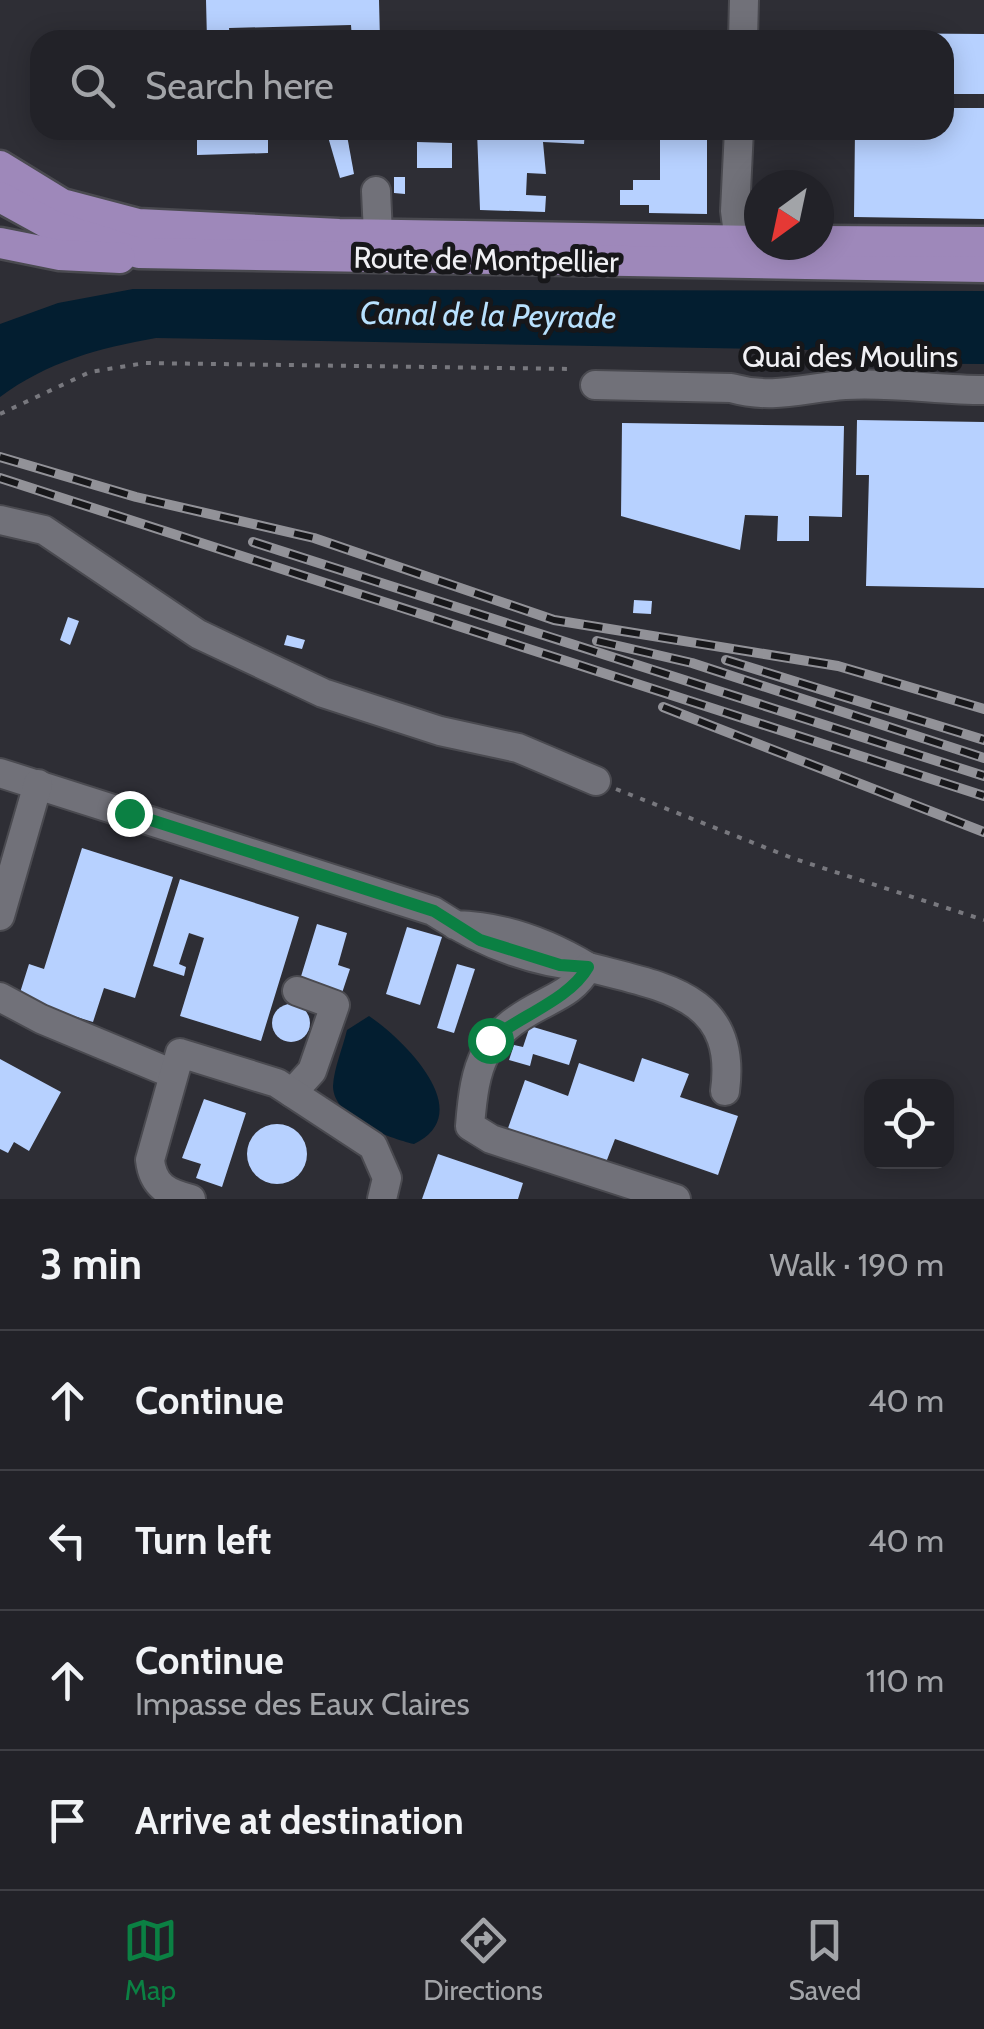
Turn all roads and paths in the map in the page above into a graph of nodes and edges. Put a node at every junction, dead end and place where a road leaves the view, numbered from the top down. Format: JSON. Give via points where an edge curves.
{"nodes":[{"id":1,"x":744,"y":0,"type":"edge"},
{"id":2,"x":743,"y":30,"type":"edge"},
{"id":3,"x":739,"y":140,"type":"edge"},
{"id":4,"x":0,"y":166,"type":"edge"},
{"id":5,"x":376,"y":192,"type":"dead end"},
{"id":6,"x":0,"y":197,"type":"edge"},
{"id":7,"x":744,"y":230,"type":"edge"},
{"id":8,"x":378,"y":234,"type":"junction"},
{"id":9,"x":744,"y":241,"type":"edge"},
{"id":10,"x":834,"y":241,"type":"edge"},
{"id":11,"x":984,"y":242,"type":"edge"},
{"id":12,"x":0,"y":243,"type":"edge"},
{"id":13,"x":139,"y":253,"type":"junction"},
{"id":14,"x":984,"y":267,"type":"edge"},
{"id":15,"x":590,"y":378,"type":"joint"},
{"id":16,"x":984,"y":390,"type":"edge"},
{"id":17,"x":0,"y":414,"type":"edge"},
{"id":18,"x":0,"y":520,"type":"edge"},
{"id":19,"x":0,"y":772,"type":"edge"},
{"id":20,"x":596,"y":782,"type":"joint"},
{"id":21,"x":38,"y":784,"type":"junction"},
{"id":22,"x":2,"y":899,"type":"edge"},
{"id":23,"x":984,"y":920,"type":"edge"},
{"id":24,"x":588,"y":967,"type":"junction"},
{"id":25,"x":297,"y":991,"type":"dead end"},
{"id":26,"x":0,"y":997,"type":"edge"},
{"id":27,"x":173,"y":1074,"type":"junction"},
{"id":28,"x":724,"y":1090,"type":"dead end"},
{"id":29,"x":292,"y":1093,"type":"junction"},
{"id":30,"x":191,"y":1199,"type":"edge"},
{"id":31,"x":382,"y":1199,"type":"edge"},
{"id":32,"x":676,"y":1199,"type":"edge"}],
"edges":[{"from":1,"to":2,"type":"street"},
{"from":3,"to":7,"type":"street","via":[[735,211]]},
{"from":4,"to":8,"type":"main road","name":"Route de Montpellier","via":[[62,204],[138,224]]},
{"from":5,"to":8,"type":"street"},
{"from":6,"to":13,"type":"main road","name":"Route de Montpellier","via":[[53,226]]},
{"from":8,"to":9,"type":"main road","name":"Route de Montpellier"},
{"from":10,"to":11,"type":"main road"},
{"from":12,"to":13,"type":"main road","via":[[96,258]]},
{"from":13,"to":14,"type":"main road","name":"Route de Montpellier"},
{"from":15,"to":16,"type":"street","name":"Quai des Moulins","via":[[767,394],[842,385]]},
{"from":15,"to":17,"type":"path","via":[[145,363],[90,372]]},
{"from":18,"to":20,"type":"street","via":[[44,530],[198,634],[323,692],[440,731],[518,748]]},
{"from":19,"to":21,"type":"street"},
{"from":20,"to":23,"type":"path","via":[[792,858]]},
{"from":21,"to":22,"type":"street"},
{"from":21,"to":24,"type":"street","via":[[434,911],[496,946]]},
{"from":24,"to":28,"type":"street","via":[[704,1008],[729,1057]]},
{"from":24,"to":32,"type":"street","via":[[577,986],[490,1040],[470,1126],[491,1139]]},
{"from":25,"to":29,"type":"street","via":[[334,1005],[312,1071]]},
{"from":26,"to":27,"type":"street"},
{"from":27,"to":29,"type":"street","via":[[180,1053]]},
{"from":27,"to":30,"type":"street","via":[[150,1160],[152,1178]]},
{"from":29,"to":31,"type":"street","via":[[372,1146],[387,1178]]}]}
